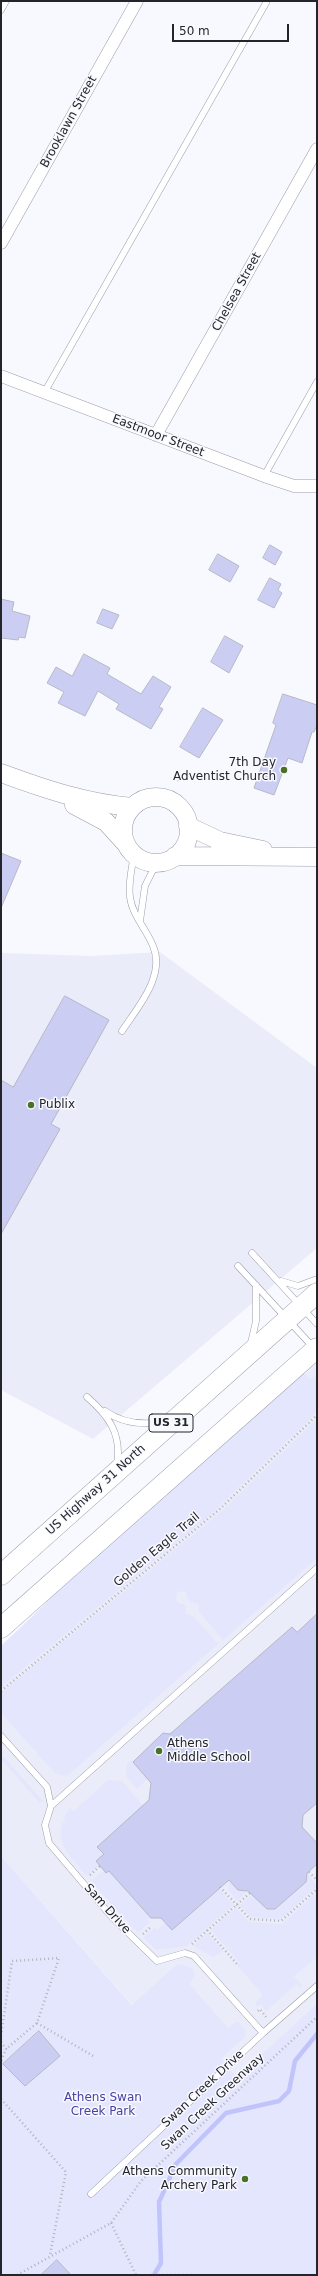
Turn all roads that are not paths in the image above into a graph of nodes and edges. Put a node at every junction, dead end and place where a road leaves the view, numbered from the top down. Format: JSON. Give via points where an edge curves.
{"nodes":[{"id":1,"x":6,"y":1,"type":"edge"},
{"id":2,"x":137,"y":1,"type":"edge"},
{"id":3,"x":266,"y":3,"type":"dead end"},
{"id":4,"x":1,"y":10,"type":"edge"},
{"id":5,"x":317,"y":149,"type":"edge"},
{"id":6,"x":1,"y":243,"type":"edge"},
{"id":7,"x":1,"y":376,"type":"edge"},
{"id":8,"x":317,"y":382,"type":"edge"},
{"id":9,"x":44,"y":393,"type":"junction"},
{"id":10,"x":156,"y":435,"type":"junction"},
{"id":11,"x":264,"y":476,"type":"junction"},
{"id":12,"x":317,"y":486,"type":"edge"},
{"id":13,"x":1,"y":773,"type":"edge"},
{"id":14,"x":45,"y":790,"type":"junction"},
{"id":15,"x":132,"y":807,"type":"junction"},
{"id":16,"x":188,"y":826,"type":"junction"},
{"id":17,"x":130,"y":850,"type":"junction"},
{"id":18,"x":175,"y":856,"type":"junction"},
{"id":19,"x":276,"y":856,"type":"junction"},
{"id":20,"x":317,"y":857,"type":"edge"},
{"id":21,"x":157,"y":862,"type":"junction"},
{"id":22,"x":140,"y":923,"type":"junction"},
{"id":23,"x":122,"y":1031,"type":"dead end"},
{"id":24,"x":252,"y":1252,"type":"dead end"},
{"id":25,"x":238,"y":1266,"type":"dead end"},
{"id":26,"x":275,"y":1278,"type":"junction"},
{"id":27,"x":317,"y":1279,"type":"edge"},
{"id":28,"x":256,"y":1285,"type":"junction"},
{"id":29,"x":317,"y":1293,"type":"edge"},
{"id":30,"x":294,"y":1313,"type":"junction"},
{"id":31,"x":317,"y":1324,"type":"edge"},
{"id":32,"x":316,"y":1349,"type":"edge"},
{"id":33,"x":245,"y":1357,"type":"junction"},
{"id":34,"x":87,"y":1397,"type":"dead end"},
{"id":35,"x":98,"y":1407,"type":"junction"},
{"id":36,"x":174,"y":1421,"type":"junction"},
{"id":37,"x":114,"y":1474,"type":"junction"},
{"id":38,"x":317,"y":1568,"type":"edge"},
{"id":39,"x":1,"y":1575,"type":"edge"},
{"id":40,"x":1,"y":1628,"type":"edge"},
{"id":41,"x":1,"y":1736,"type":"edge"},
{"id":42,"x":51,"y":1806,"type":"junction"},
{"id":43,"x":317,"y":1986,"type":"edge"},
{"id":44,"x":263,"y":2033,"type":"junction"},
{"id":45,"x":91,"y":2194,"type":"dead end"}],
"edges":[{"from":1,"to":4,"type":"lane"},
{"from":2,"to":6,"type":"street","name":"Brooklawn Street"},
{"from":3,"to":9,"type":"lane"},
{"from":5,"to":10,"type":"street","name":"Chelsea Street"},
{"from":7,"to":9,"type":"street","name":"Eastmoor Street"},
{"from":8,"to":11,"type":"lane"},
{"from":9,"to":10,"type":"street","name":"Eastmoor Street"},
{"from":10,"to":11,"type":"street","name":"Eastmoor Street"},
{"from":11,"to":12,"type":"street","name":"Eastmoor Street","via":[[294,486]]},
{"from":13,"to":14,"type":"street"},
{"from":14,"to":15,"type":"street","via":[[90,802]]},
{"from":14,"to":17,"type":"street","via":[[106,822]]},
{"from":15,"to":16,"type":"street","via":[[148,798],[166,798],[181,809]]},
{"from":15,"to":17,"type":"street","via":[[123,825],[123,836]]},
{"from":16,"to":18,"type":"street","via":[[186,843]]},
{"from":16,"to":19,"type":"street","via":[[220,841],[260,849]]},
{"from":17,"to":21,"type":"street","via":[[144,860]]},
{"from":17,"to":22,"type":"lane","via":[[130,897]]},
{"from":18,"to":19,"type":"street"},
{"from":18,"to":21,"type":"street"},
{"from":19,"to":20,"type":"street"},
{"from":21,"to":22,"type":"lane","via":[[145,886]]},
{"from":22,"to":23,"type":"lane","via":[[154,946],[154,975],[149,989]]},
{"from":24,"to":26,"type":"lane"},
{"from":25,"to":28,"type":"lane"},
{"from":26,"to":27,"type":"lane","via":[[285,1284],[298,1286]]},
{"from":26,"to":30,"type":"lane"},
{"from":28,"to":30,"type":"lane"},
{"from":28,"to":33,"type":"lane","via":[[256,1321]]},
{"from":29,"to":30,"type":"main road","name":"US Highway 31 North","number":"US 31"},
{"from":30,"to":31,"type":"lane"},
{"from":30,"to":32,"type":"lane"},
{"from":30,"to":33,"type":"main road","name":"US Highway 31 North","number":"US 31"},
{"from":32,"to":40,"type":"main road"},
{"from":33,"to":36,"type":"main road","name":"US Highway 31 North","number":"US 31"},
{"from":34,"to":35,"type":"lane"},
{"from":35,"to":36,"type":"lane","via":[[117,1418],[135,1423]]},
{"from":35,"to":37,"type":"lane","via":[[110,1420],[117,1438],[118,1455]]},
{"from":36,"to":37,"type":"main road","name":"US Highway 31 North","number":"US 31"},
{"from":37,"to":39,"type":"main road","name":"US Highway 31 North","number":"US 31"},
{"from":38,"to":42,"type":"lane"},
{"from":41,"to":42,"type":"lane","via":[[47,1787]]},
{"from":42,"to":44,"type":"lane","name":"Sam Drive","via":[[45,1825],[49,1843],[111,1916],[158,1961],[185,1953],[194,1956]]},
{"from":43,"to":44,"type":"lane","name":"Swan Creek Drive"},
{"from":44,"to":45,"type":"lane","name":"Swan Creek Drive"}]}
